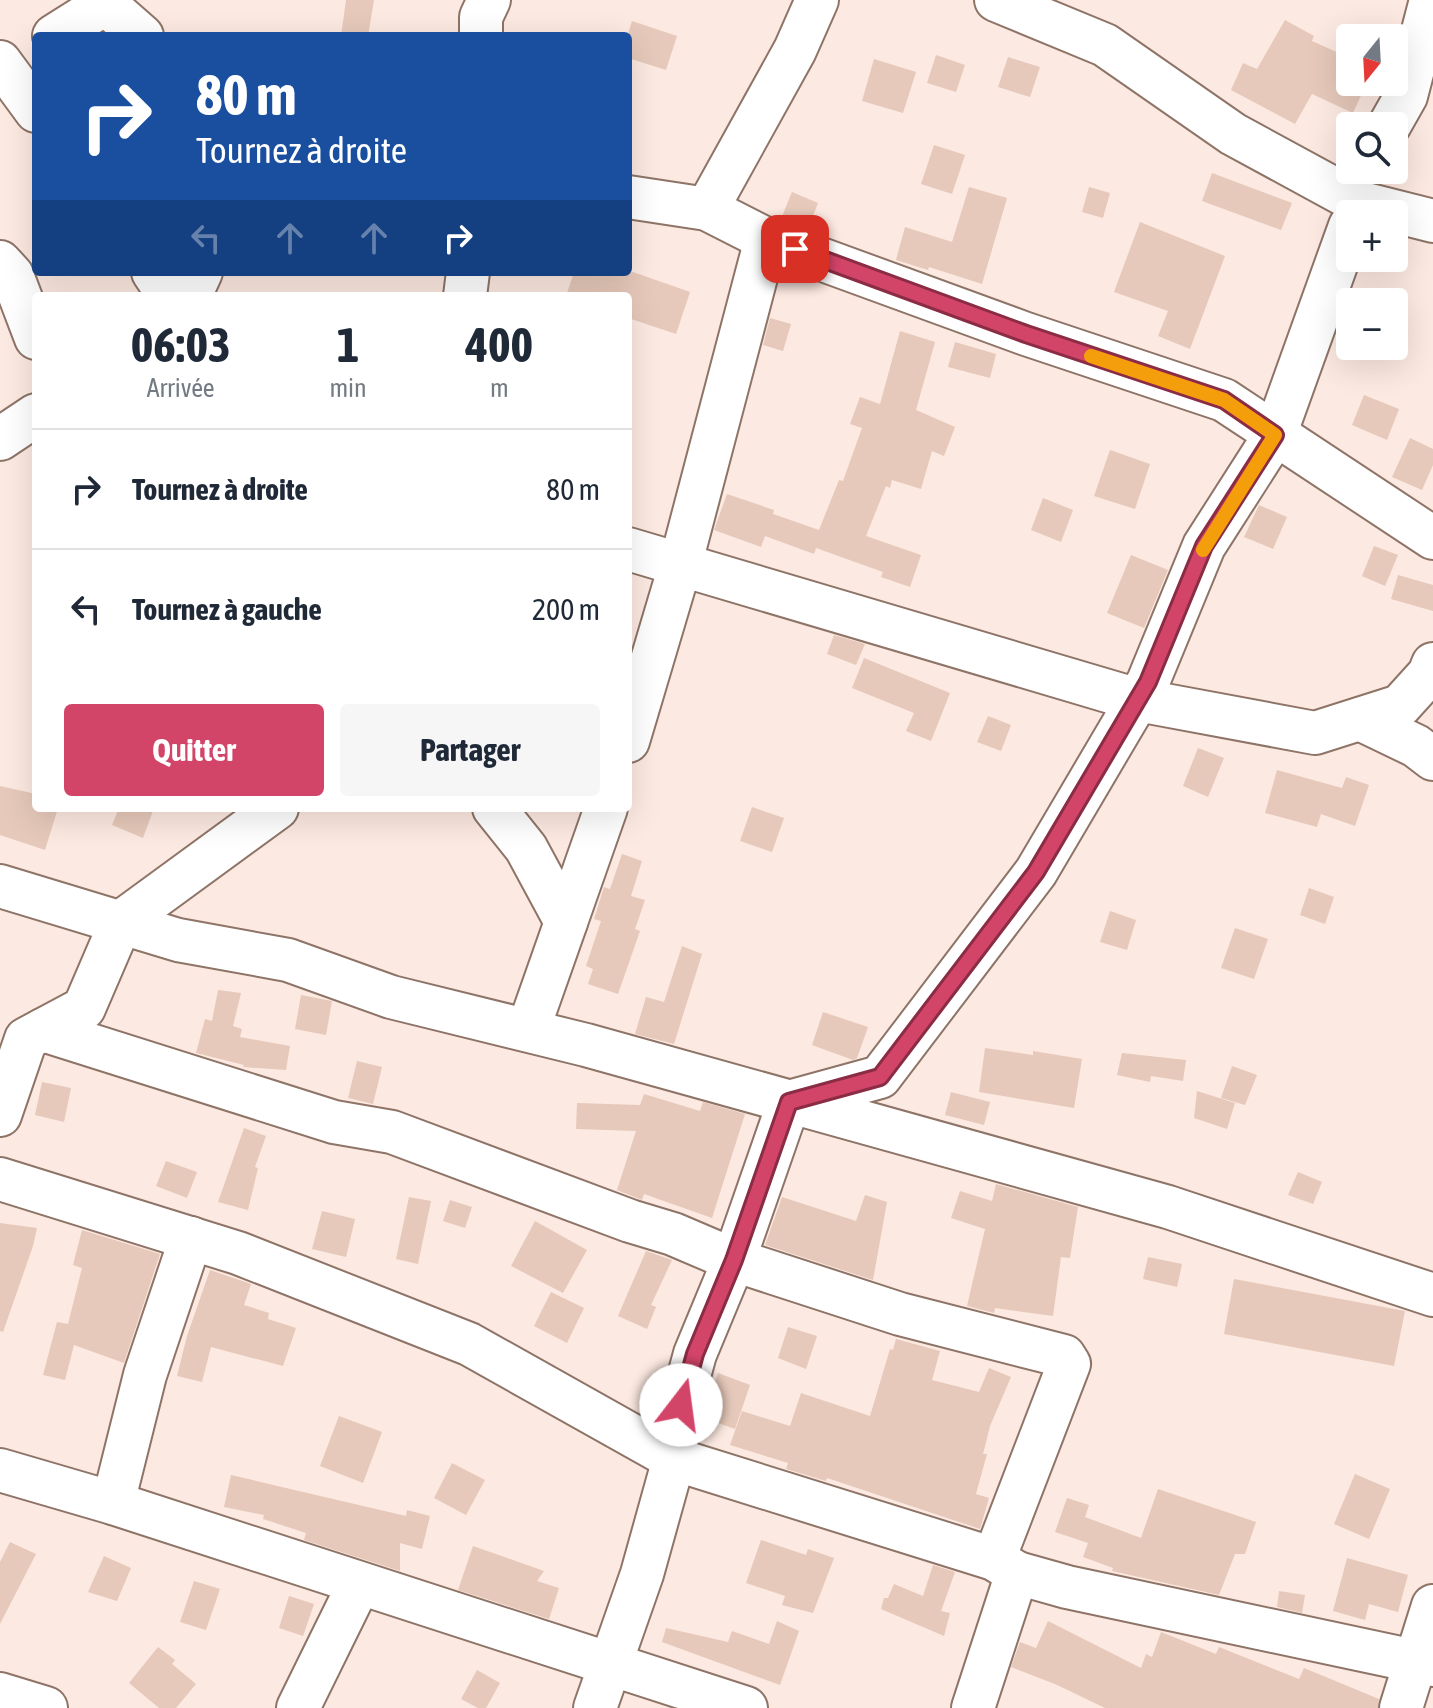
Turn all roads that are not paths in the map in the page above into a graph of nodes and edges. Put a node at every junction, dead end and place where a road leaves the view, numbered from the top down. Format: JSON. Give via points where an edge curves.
{"nodes":[{"id":1,"x":489,"y":0,"type":"edge"},
{"id":2,"x":817,"y":0,"type":"edge"},
{"id":3,"x":996,"y":0,"type":"edge"},
{"id":4,"x":1431,"y":0,"type":"edge"},
{"id":5,"x":106,"y":1,"type":"edge"},
{"id":6,"x":60,"y":32,"type":"edge"},
{"id":7,"x":138,"y":32,"type":"edge"},
{"id":8,"x":481,"y":32,"type":"edge"},
{"id":9,"x":13,"y":59,"type":"edge"},
{"id":10,"x":32,"y":102,"type":"edge"},
{"id":11,"x":1397,"y":112,"type":"edge"},
{"id":12,"x":632,"y":198,"type":"edge"},
{"id":13,"x":1353,"y":200,"type":"edge"},
{"id":14,"x":707,"y":209,"type":"junction"},
{"id":15,"x":1408,"y":215,"type":"edge"},
{"id":16,"x":1433,"y":221,"type":"edge"},
{"id":17,"x":766,"y":239,"type":"junction"},
{"id":18,"x":1336,"y":264,"type":"edge"},
{"id":19,"x":12,"y":271,"type":"edge"},
{"id":20,"x":32,"y":327,"type":"edge"},
{"id":21,"x":32,"y":418,"type":"edge"},
{"id":22,"x":1275,"y":435,"type":"junction"},
{"id":23,"x":0,"y":439,"type":"edge"},
{"id":24,"x":1433,"y":538,"type":"edge"},
{"id":25,"x":632,"y":550,"type":"edge"},
{"id":26,"x":680,"y":566,"type":"junction"},
{"id":27,"x":1433,"y":664,"type":"edge"},
{"id":28,"x":1138,"y":700,"type":"junction"},
{"id":29,"x":1360,"y":719,"type":"junction"},
{"id":30,"x":632,"y":728,"type":"edge"},
{"id":31,"x":1433,"y":759,"type":"edge"},
{"id":32,"x":272,"y":812,"type":"edge"},
{"id":33,"x":497,"y":812,"type":"edge"},
{"id":34,"x":605,"y":812,"type":"edge"},
{"id":35,"x":0,"y":886,"type":"edge"},
{"id":36,"x":121,"y":922,"type":"junction"},
{"id":37,"x":566,"y":922,"type":"junction"},
{"id":38,"x":43,"y":1030,"type":"junction"},
{"id":39,"x":528,"y":1030,"type":"junction"},
{"id":40,"x":789,"y":1102,"type":"junction"},
{"id":41,"x":0,"y":1115,"type":"edge"},
{"id":42,"x":0,"y":1179,"type":"edge"},
{"id":43,"x":191,"y":1238,"type":"junction"},
{"id":44,"x":734,"y":1260,"type":"junction"},
{"id":45,"x":1433,"y":1295,"type":"edge"},
{"id":46,"x":674,"y":1459,"type":"junction"},
{"id":47,"x":0,"y":1470,"type":"edge"},
{"id":48,"x":113,"y":1503,"type":"junction"},
{"id":49,"x":1006,"y":1566,"type":"junction"},
{"id":50,"x":359,"y":1584,"type":"junction"},
{"id":51,"x":1433,"y":1606,"type":"edge"},
{"id":52,"x":1425,"y":1662,"type":"edge"},
{"id":53,"x":610,"y":1666,"type":"junction"},
{"id":54,"x":0,"y":1694,"type":"edge"},
{"id":55,"x":46,"y":1708,"type":"edge"},
{"id":56,"x":299,"y":1708,"type":"edge"},
{"id":57,"x":595,"y":1708,"type":"edge"},
{"id":58,"x":746,"y":1708,"type":"edge"},
{"id":59,"x":973,"y":1708,"type":"edge"},
{"id":60,"x":1401,"y":1708,"type":"edge"}],
"edges":[{"from":1,"to":8,"type":"street"},
{"from":2,"to":14,"type":"street"},
{"from":3,"to":13,"type":"street","via":[[1105,45],[1233,134]]},
{"from":4,"to":11,"type":"street","via":[[1406,96]]},
{"from":5,"to":6,"type":"street"},
{"from":5,"to":7,"type":"street"},
{"from":9,"to":10,"type":"street"},
{"from":12,"to":14,"type":"street"},
{"from":14,"to":17,"type":"street"},
{"from":15,"to":16,"type":"street"},
{"from":17,"to":22,"type":"street","via":[[1224,400]]},
{"from":17,"to":26,"type":"street"},
{"from":18,"to":22,"type":"street"},
{"from":19,"to":20,"type":"street"},
{"from":21,"to":23,"type":"street"},
{"from":22,"to":24,"type":"street"},
{"from":22,"to":28,"type":"street","via":[[1204,546]]},
{"from":25,"to":26,"type":"street"},
{"from":26,"to":28,"type":"street"},
{"from":26,"to":30,"type":"street"},
{"from":27,"to":29,"type":"street","via":[[1400,706]]},
{"from":28,"to":29,"type":"street","via":[[1315,733]]},
{"from":28,"to":40,"type":"street","via":[[1036,872],[880,1077]]},
{"from":29,"to":31,"type":"street"},
{"from":32,"to":36,"type":"street"},
{"from":33,"to":37,"type":"street","via":[[526,848]]},
{"from":34,"to":37,"type":"street"},
{"from":35,"to":36,"type":"street"},
{"from":36,"to":38,"type":"street","via":[[84,1008]]},
{"from":36,"to":39,"type":"street","via":[[178,940],[288,960],[391,997]]},
{"from":37,"to":39,"type":"street"},
{"from":38,"to":41,"type":"street","via":[[26,1039]]},
{"from":38,"to":44,"type":"street","via":[[334,1122],[392,1132]]},
{"from":39,"to":40,"type":"street"},
{"from":40,"to":44,"type":"street"},
{"from":40,"to":45,"type":"street","via":[[1168,1207]]},
{"from":42,"to":43,"type":"street"},
{"from":43,"to":46,"type":"street","via":[[469,1344]]},
{"from":43,"to":48,"type":"street","via":[[145,1375]]},
{"from":44,"to":46,"type":"street","via":[[695,1354]]},
{"from":44,"to":49,"type":"street","via":[[900,1314],[1064,1356],[1069,1364]]},
{"from":46,"to":49,"type":"street"},
{"from":46,"to":53,"type":"street"},
{"from":47,"to":48,"type":"street"},
{"from":48,"to":50,"type":"street"},
{"from":49,"to":52,"type":"street","via":[[1067,1587]]},
{"from":49,"to":59,"type":"street"},
{"from":50,"to":53,"type":"street"},
{"from":50,"to":56,"type":"street"},
{"from":51,"to":52,"type":"street"},
{"from":52,"to":60,"type":"street"},
{"from":53,"to":57,"type":"street"},
{"from":53,"to":58,"type":"street"},
{"from":54,"to":55,"type":"street"}]}
